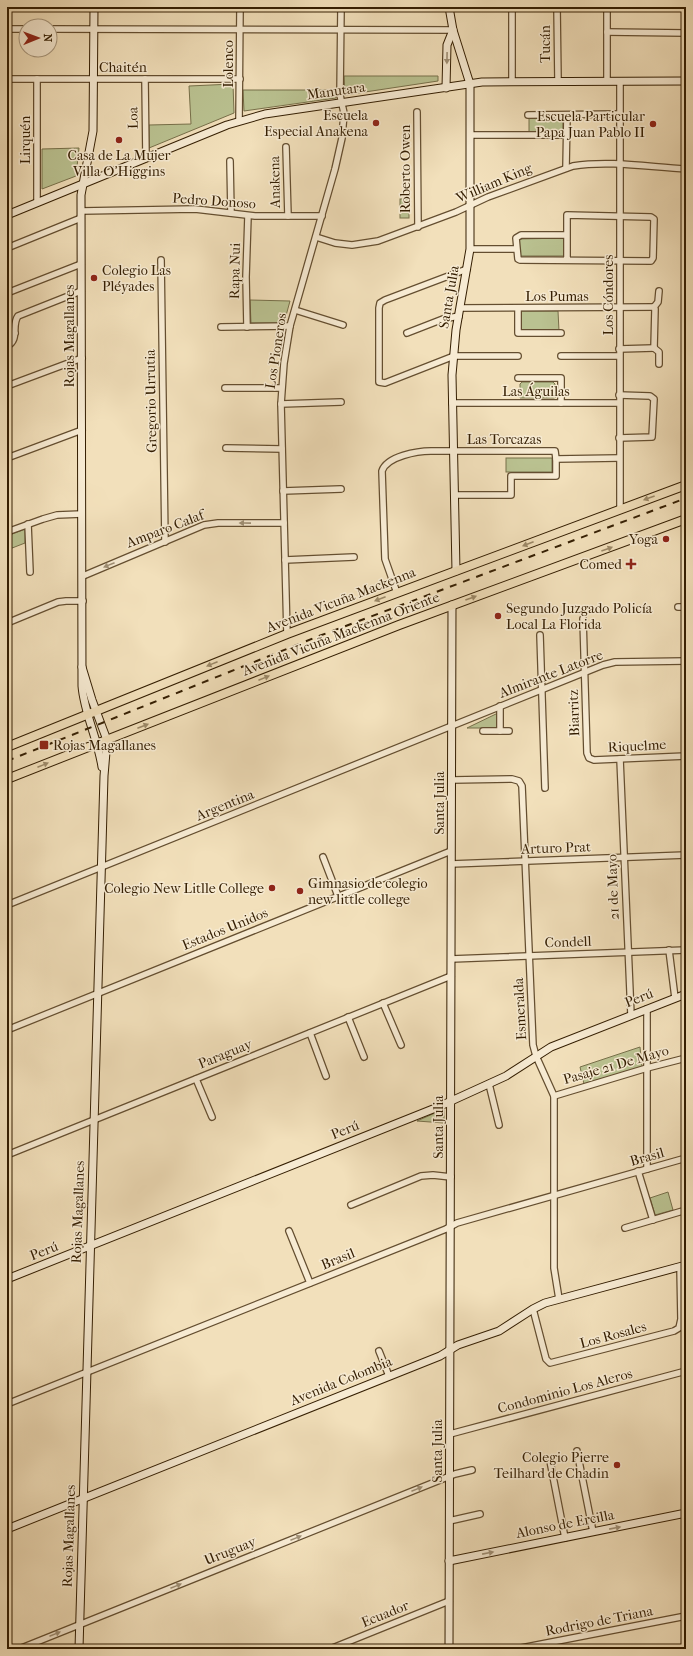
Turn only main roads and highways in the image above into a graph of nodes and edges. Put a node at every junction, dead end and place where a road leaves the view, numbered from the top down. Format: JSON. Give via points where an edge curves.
{"nodes":[{"id":1,"x":94,"y":7,"type":"edge"},
{"id":2,"x":449,"y":7,"type":"edge"},
{"id":3,"x":453,"y":30,"type":"junction"},
{"id":4,"x":686,"y":81,"type":"edge"},
{"id":5,"x":470,"y":84,"type":"junction"},
{"id":6,"x":446,"y":88,"type":"junction"},
{"id":7,"x":82,"y":184,"type":"junction"},
{"id":8,"x":7,"y":215,"type":"edge"},
{"id":9,"x":686,"y":485,"type":"edge"},
{"id":10,"x":686,"y":519,"type":"edge"},
{"id":11,"x":456,"y":571,"type":"junction"},
{"id":12,"x":452,"y":605,"type":"junction"},
{"id":13,"x":82,"y":667,"type":"junction"},
{"id":14,"x":96,"y":711,"type":"junction"},
{"id":15,"x":88,"y":714,"type":"junction"},
{"id":16,"x":107,"y":740,"type":"junction"},
{"id":17,"x":98,"y":743,"type":"junction"},
{"id":18,"x":7,"y":747,"type":"edge"},
{"id":19,"x":104,"y":776,"type":"junction"},
{"id":20,"x":7,"y":779,"type":"edge"},
{"id":21,"x":686,"y":994,"type":"edge"},
{"id":22,"x":451,"y":1101,"type":"junction"},
{"id":23,"x":90,"y":1246,"type":"junction"},
{"id":24,"x":683,"y":1266,"type":"edge"},
{"id":25,"x":7,"y":1279,"type":"edge"},
{"id":26,"x":451,"y":1349,"type":"junction"},
{"id":27,"x":83,"y":1498,"type":"junction"},
{"id":28,"x":686,"y":1513,"type":"edge"},
{"id":29,"x":7,"y":1529,"type":"edge"},
{"id":30,"x":449,"y":1561,"type":"junction"},
{"id":31,"x":79,"y":1649,"type":"edge"},
{"id":32,"x":449,"y":1649,"type":"edge"}],
"edges":[{"from":1,"to":7,"type":"main road","name":"Rojas Magallanes","via":[[93,138]]},
{"from":2,"to":3,"type":"main road","name":"Santa Julia"},
{"from":3,"to":5,"type":"main road","name":"Santa Julia"},
{"from":3,"to":6,"type":"main road","name":"Santa Julia","one_way":true,"via":[[447,44]]},
{"from":4,"to":5,"type":"main road","name":"Manutara"},
{"from":5,"to":6,"type":"main road","name":"Manutara"},
{"from":5,"to":11,"type":"main road","name":"Santa Julia","via":[[470,249],[454,356],[452,403]]},
{"from":6,"to":7,"type":"main road","name":"Manutara","via":[[265,114],[240,121]]},
{"from":7,"to":8,"type":"main road","name":"Manutara"},
{"from":7,"to":13,"type":"main road","name":"Rojas Magallanes"},
{"from":9,"to":11,"type":"main road","name":"Avenida Vicuña Mackenna","one_way":true},
{"from":12,"to":10,"type":"main road","name":"Avenida Vicuña Mackenna Oriente","one_way":true},
{"from":11,"to":14,"type":"main road","name":"Avenida Vicuña Mackenna","one_way":true,"via":[[288,634]]},
{"from":16,"to":12,"type":"main road","name":"Avenida Vicuña Mackenna Oriente","one_way":true},
{"from":12,"to":22,"type":"main road","name":"Santa Julia"},
{"from":13,"to":14,"type":"main road","name":"Rojas Magallanes"},
{"from":13,"to":15,"type":"main road","name":"Rojas Magallanes","via":[[82,693]]},
{"from":14,"to":15,"type":"main road","name":"Avenida Vicuña Mackenna"},
{"from":14,"to":16,"type":"main road","name":"Rojas Magallanes"},
{"from":15,"to":17,"type":"main road","name":"Rojas Magallanes"},
{"from":15,"to":18,"type":"main road","name":"Avenida Vicuña Mackenna"},
{"from":16,"to":17,"type":"main road","name":"Avenida Vicuña Mackenna Oriente"},
{"from":16,"to":19,"type":"main road","name":"Rojas Magallanes"},
{"from":17,"to":19,"type":"main road","name":"Rojas Magallanes"},
{"from":20,"to":17,"type":"main road","name":"Avenida Vicuña Mackenna Oriente","one_way":true},
{"from":19,"to":23,"type":"main road","name":"Rojas Magallanes"},
{"from":21,"to":22,"type":"main road","name":"Perú","via":[[558,1043],[514,1071]]},
{"from":22,"to":23,"type":"main road","name":"Perú"},
{"from":22,"to":26,"type":"main road","name":"Santa Julia"},
{"from":23,"to":25,"type":"main road","name":"Perú"},
{"from":23,"to":27,"type":"main road","name":"Rojas Magallanes"},
{"from":24,"to":26,"type":"main road","name":"Avenida Colombia","via":[[545,1303],[499,1331]]},
{"from":26,"to":27,"type":"main road","name":"Avenida Colombia","via":[[442,1355]]},
{"from":26,"to":30,"type":"main road","name":"Santa Julia"},
{"from":27,"to":29,"type":"main road","name":"Avenida Colombia"},
{"from":27,"to":31,"type":"main road","name":"Rojas Magallanes"},
{"from":30,"to":28,"type":"main road","name":"Alonso de Ercilla","one_way":true},
{"from":30,"to":32,"type":"main road","name":"Santa Julia"}]}
